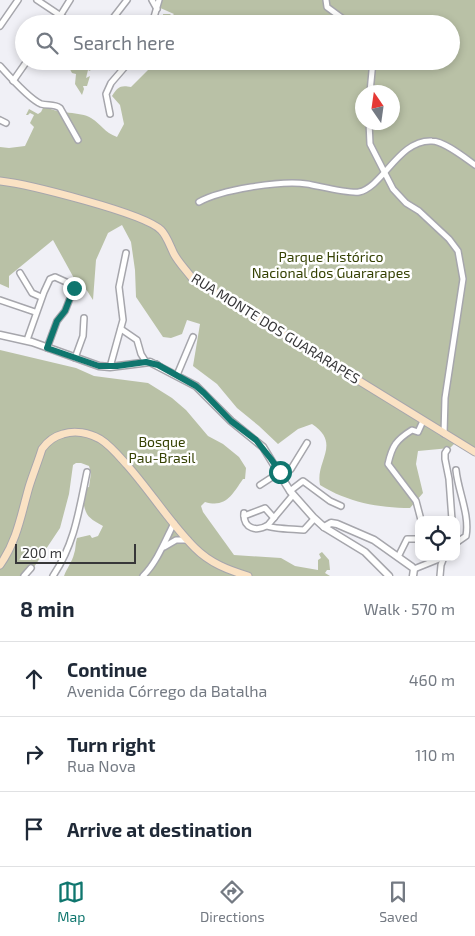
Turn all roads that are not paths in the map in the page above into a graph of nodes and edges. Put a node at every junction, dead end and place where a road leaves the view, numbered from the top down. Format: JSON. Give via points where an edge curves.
{"nodes":[{"id":1,"x":18,"y":0,"type":"edge"},
{"id":2,"x":37,"y":0,"type":"edge"},
{"id":3,"x":70,"y":0,"type":"edge"},
{"id":4,"x":127,"y":0,"type":"edge"},
{"id":5,"x":152,"y":0,"type":"edge"},
{"id":6,"x":159,"y":0,"type":"edge"},
{"id":7,"x":326,"y":0,"type":"edge"},
{"id":8,"x":157,"y":9,"type":"junction"},
{"id":9,"x":60,"y":15,"type":"edge"},
{"id":10,"x":62,"y":15,"type":"edge"},
{"id":11,"x":115,"y":15,"type":"edge"},
{"id":12,"x":155,"y":15,"type":"edge"},
{"id":13,"x":338,"y":15,"type":"edge"},
{"id":14,"x":0,"y":26,"type":"edge"},
{"id":15,"x":0,"y":66,"type":"edge"},
{"id":16,"x":21,"y":70,"type":"edge"},
{"id":17,"x":122,"y":70,"type":"edge"},
{"id":18,"x":372,"y":70,"type":"edge"},
{"id":19,"x":13,"y":81,"type":"junction"},
{"id":20,"x":371,"y":85,"type":"edge"},
{"id":21,"x":110,"y":114,"type":"dead end"},
{"id":22,"x":369,"y":130,"type":"edge"},
{"id":23,"x":78,"y":140,"type":"dead end"},
{"id":24,"x":475,"y":165,"type":"edge"},
{"id":25,"x":384,"y":172,"type":"junction"},
{"id":26,"x":0,"y":182,"type":"edge"},
{"id":27,"x":198,"y":202,"type":"dead end"},
{"id":28,"x":126,"y":253,"type":"dead end"},
{"id":29,"x":20,"y":273,"type":"dead end"},
{"id":30,"x":66,"y":282,"type":"dead end"},
{"id":31,"x":74,"y":288,"type":"dead end"},
{"id":32,"x":41,"y":298,"type":"junction"},
{"id":33,"x":0,"y":300,"type":"edge"},
{"id":34,"x":36,"y":312,"type":"junction"},
{"id":35,"x":84,"y":318,"type":"dead end"},
{"id":36,"x":121,"y":329,"type":"junction"},
{"id":37,"x":0,"y":334,"type":"edge"},
{"id":38,"x":193,"y":338,"type":"dead end"},
{"id":39,"x":26,"y":340,"type":"junction"},
{"id":40,"x":47,"y":348,"type":"junction"},
{"id":41,"x":75,"y":358,"type":"junction"},
{"id":42,"x":146,"y":362,"type":"junction"},
{"id":43,"x":110,"y":367,"type":"junction"},
{"id":44,"x":177,"y":375,"type":"junction"},
{"id":45,"x":423,"y":421,"type":"junction"},
{"id":46,"x":444,"y":434,"type":"junction"},
{"id":47,"x":307,"y":443,"type":"dead end"},
{"id":48,"x":447,"y":450,"type":"dead end"},
{"id":49,"x":475,"y":452,"type":"edge"},
{"id":50,"x":456,"y":470,"type":"dead end"},
{"id":51,"x":87,"y":472,"type":"dead end"},
{"id":52,"x":281,"y":474,"type":"junction"},
{"id":53,"x":260,"y":485,"type":"dead end"},
{"id":54,"x":292,"y":493,"type":"junction"},
{"id":55,"x":341,"y":506,"type":"dead end"},
{"id":56,"x":420,"y":516,"type":"edge"},
{"id":57,"x":452,"y":516,"type":"edge"},
{"id":58,"x":274,"y":518,"type":"junction"},
{"id":59,"x":314,"y":519,"type":"junction"},
{"id":60,"x":174,"y":523,"type":"junction"},
{"id":61,"x":267,"y":526,"type":"junction"},
{"id":62,"x":324,"y":527,"type":"junction"},
{"id":63,"x":415,"y":539,"type":"edge"},
{"id":64,"x":188,"y":540,"type":"junction"},
{"id":65,"x":460,"y":540,"type":"edge"},
{"id":66,"x":161,"y":549,"type":"junction"},
{"id":67,"x":396,"y":555,"type":"junction"},
{"id":68,"x":436,"y":561,"type":"edge"},
{"id":69,"x":442,"y":561,"type":"edge"},
{"id":70,"x":0,"y":565,"type":"edge"},
{"id":71,"x":31,"y":568,"type":"dead end"},
{"id":72,"x":413,"y":573,"type":"edge"},
{"id":73,"x":24,"y":576,"type":"edge"},
{"id":74,"x":53,"y":576,"type":"edge"},
{"id":75,"x":143,"y":576,"type":"edge"},
{"id":76,"x":248,"y":576,"type":"edge"},
{"id":77,"x":389,"y":576,"type":"edge"},
{"id":78,"x":440,"y":576,"type":"edge"}],
"edges":[{"from":1,"to":14,"type":"street"},
{"from":2,"to":9,"type":"street"},
{"from":3,"to":10,"type":"street"},
{"from":4,"to":11,"type":"street"},
{"from":5,"to":8,"type":"street"},
{"from":6,"to":8,"type":"street"},
{"from":7,"to":13,"type":"street","via":[[327,7]]},
{"from":8,"to":12,"type":"street"},
{"from":15,"to":19,"type":"street"},
{"from":16,"to":19,"type":"street"},
{"from":17,"to":21,"type":"street","via":[[106,94]]},
{"from":18,"to":20,"type":"street"},
{"from":19,"to":23,"type":"street","via":[[39,103],[60,108]]},
{"from":22,"to":25,"type":"street","via":[[370,144]]},
{"from":24,"to":25,"type":"street","via":[[432,140],[407,150]]},
{"from":25,"to":27,"type":"street","via":[[362,192],[286,184],[240,189]]},
{"from":25,"to":46,"type":"street","via":[[406,203],[428,219],[458,251],[462,279],[445,398]]},
{"from":26,"to":45,"type":"main road","name":"RUA MONTE DOS GUARARAPES","via":[[16,183],[150,222],[162,231],[182,267],[192,278]]},
{"from":28,"to":36,"type":"street","via":[[119,287],[123,313]]},
{"from":29,"to":32,"type":"street","via":[[32,293]]},
{"from":30,"to":32,"type":"street","via":[[52,278]]},
{"from":31,"to":40,"type":"street"},
{"from":32,"to":34,"type":"street"},
{"from":33,"to":34,"type":"street"},
{"from":34,"to":39,"type":"street"},
{"from":35,"to":41,"type":"street","via":[[83,336]]},
{"from":36,"to":42,"type":"street","via":[[138,340]]},
{"from":36,"to":43,"type":"street"},
{"from":37,"to":39,"type":"street"},
{"from":38,"to":44,"type":"street"},
{"from":39,"to":40,"type":"street"},
{"from":40,"to":41,"type":"street"},
{"from":41,"to":43,"type":"street"},
{"from":42,"to":43,"type":"street"},
{"from":42,"to":44,"type":"street"},
{"from":44,"to":52,"type":"street","via":[[196,386],[231,421],[256,440]]},
{"from":45,"to":46,"type":"main road","name":"RUA MONTE DOS GUARARAPES"},
{"from":45,"to":56,"type":"street","via":[[418,432],[412,430],[391,448],[388,464],[416,500]]},
{"from":46,"to":49,"type":"main road","name":"RUA MONTE DOS GUARARAPES"},
{"from":47,"to":52,"type":"street","via":[[293,467]]},
{"from":48,"to":57,"type":"street","via":[[445,458]]},
{"from":50,"to":65,"type":"street","via":[[467,522],[466,536]]},
{"from":51,"to":74,"type":"street","via":[[73,536],[66,556]]},
{"from":52,"to":53,"type":"street"},
{"from":52,"to":54,"type":"street"},
{"from":54,"to":55,"type":"street","via":[[304,481]]},
{"from":54,"to":58,"type":"street"},
{"from":54,"to":59,"type":"street"},
{"from":58,"to":61,"type":"street"},
{"from":58,"to":61,"type":"street","via":[[265,508],[244,515],[248,526],[253,529]]},
{"from":59,"to":61,"type":"street","via":[[304,530]]},
{"from":59,"to":62,"type":"street"},
{"from":60,"to":64,"type":"main road"},
{"from":60,"to":66,"type":"street"},
{"from":60,"to":70,"type":"main road","via":[[106,443],[92,435],[68,432],[55,437],[42,449],[21,522]]},
{"from":62,"to":67,"type":"street","via":[[337,524]]},
{"from":62,"to":77,"type":"street","via":[[365,552]]},
{"from":63,"to":67,"type":"street","via":[[407,539]]},
{"from":64,"to":66,"type":"street","via":[[173,541]]},
{"from":64,"to":76,"type":"main road","via":[[208,559]]},
{"from":66,"to":75,"type":"street"},
{"from":67,"to":72,"type":"street"},
{"from":68,"to":72,"type":"street"},
{"from":69,"to":78,"type":"street"},
{"from":71,"to":73,"type":"street"}]}
